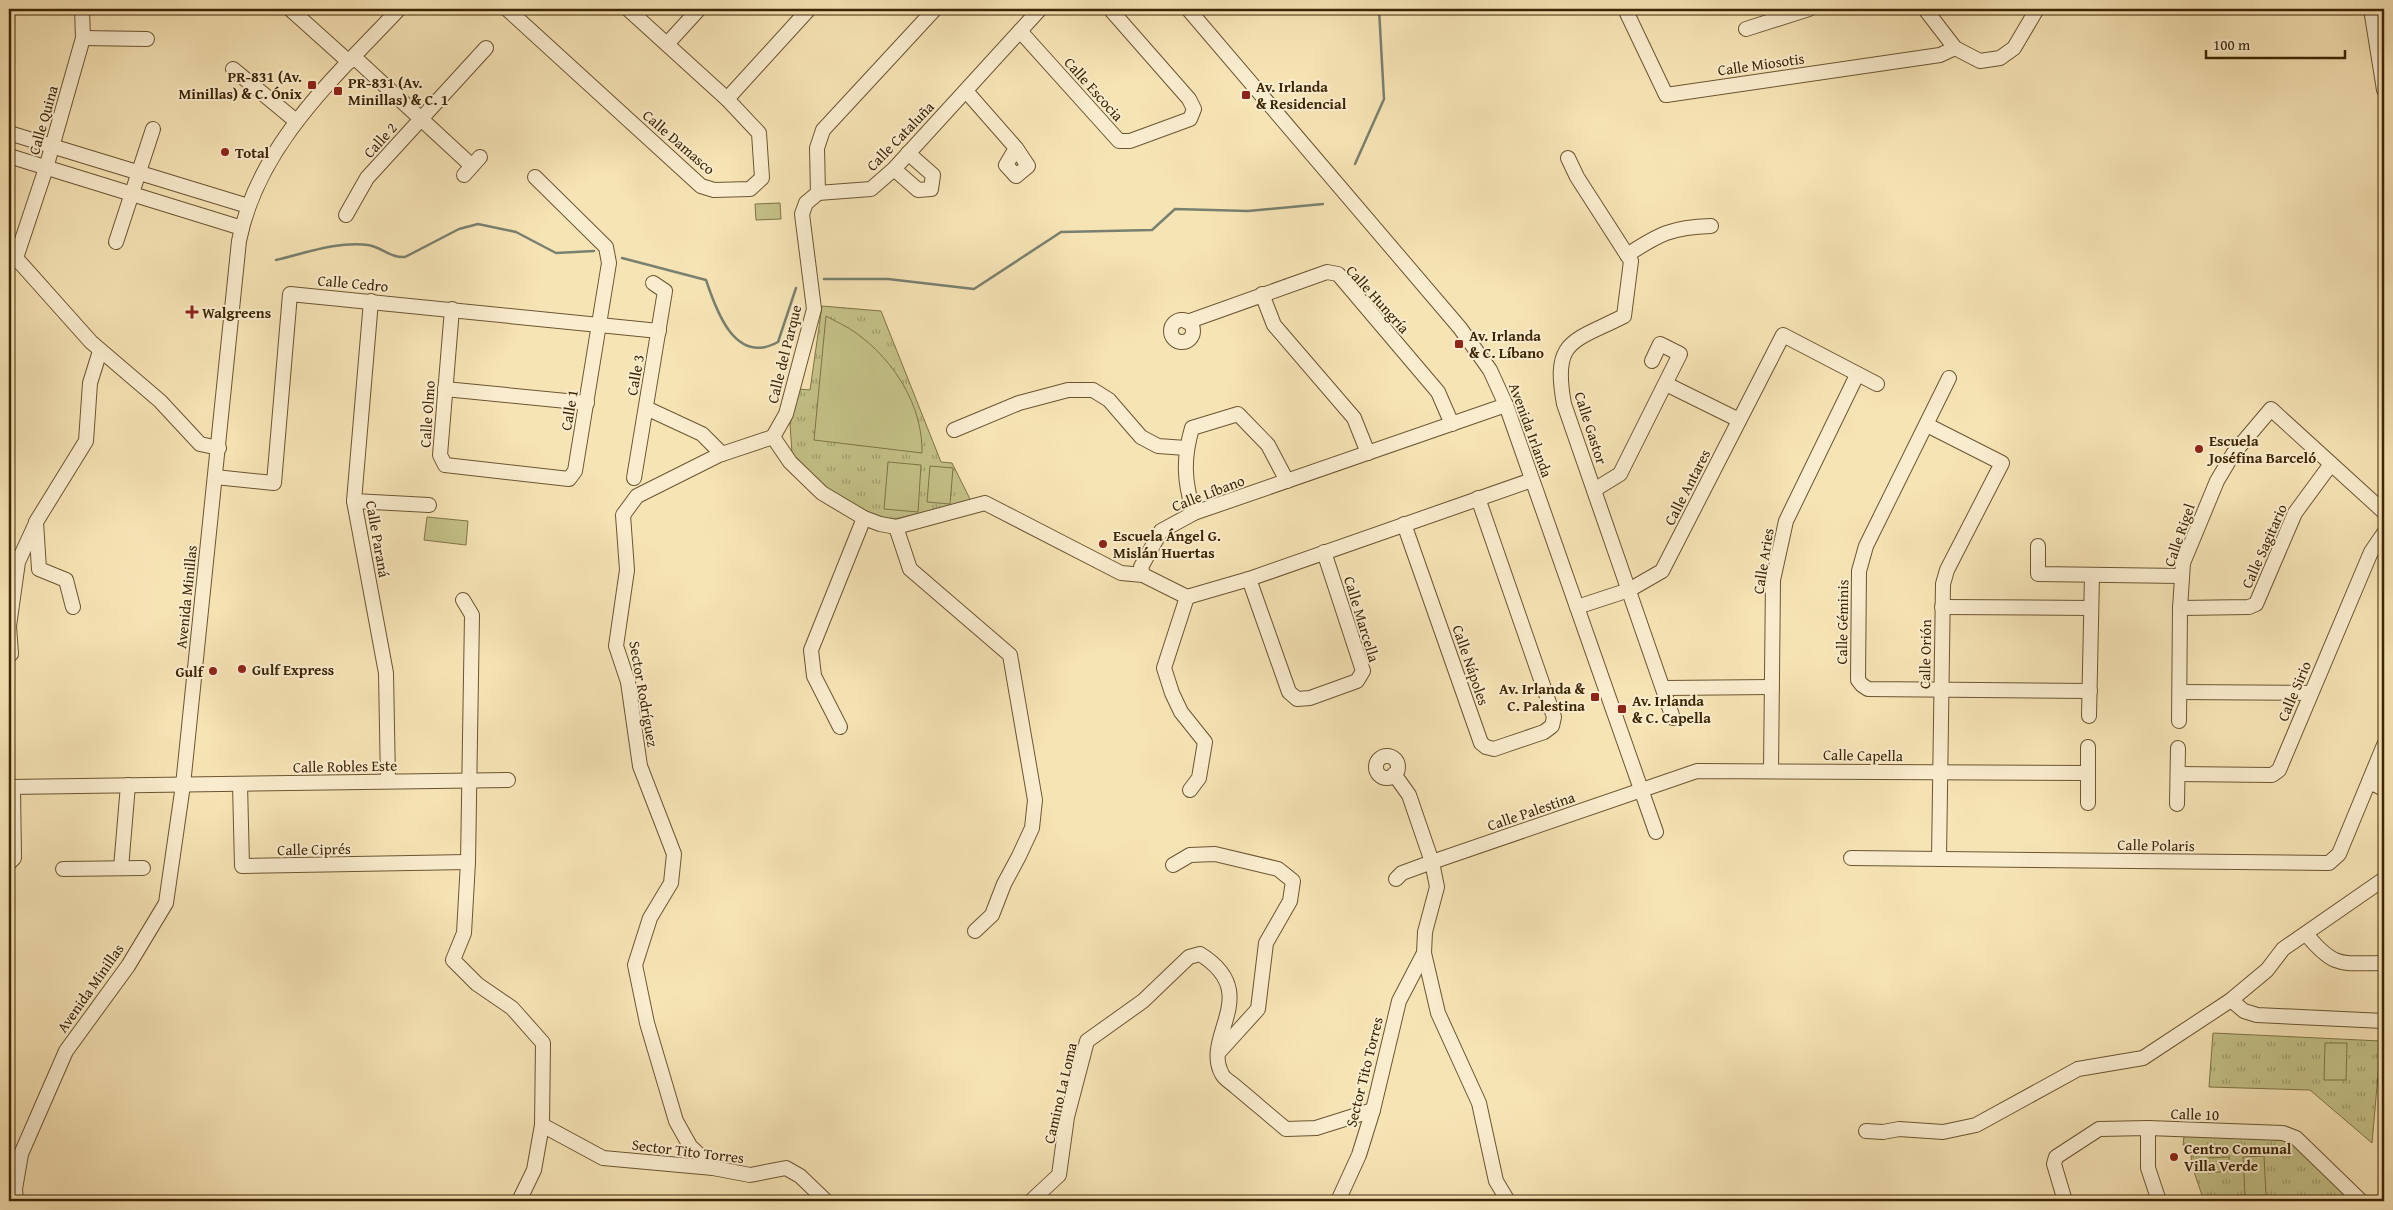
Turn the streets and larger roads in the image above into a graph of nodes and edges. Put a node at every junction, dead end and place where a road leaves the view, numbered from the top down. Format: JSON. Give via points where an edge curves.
{"nodes":[{"id":1,"x":82,"y":9,"type":"edge"},
{"id":2,"x":290,"y":9,"type":"edge"},
{"id":3,"x":399,"y":9,"type":"edge"},
{"id":4,"x":507,"y":9,"type":"edge"},
{"id":5,"x":628,"y":9,"type":"edge"},
{"id":6,"x":699,"y":9,"type":"edge"},
{"id":7,"x":809,"y":9,"type":"edge"},
{"id":8,"x":934,"y":9,"type":"edge"},
{"id":9,"x":1040,"y":9,"type":"edge"},
{"id":10,"x":1110,"y":9,"type":"edge"},
{"id":11,"x":1188,"y":9,"type":"edge"},
{"id":12,"x":1625,"y":9,"type":"edge"},
{"id":13,"x":1809,"y":9,"type":"edge"},
{"id":14,"x":1925,"y":9,"type":"edge"},
{"id":15,"x":2037,"y":9,"type":"edge"},
{"id":16,"x":2371,"y":9,"type":"edge"},
{"id":17,"x":1746,"y":29,"type":"dead end"},
{"id":18,"x":1020,"y":31,"type":"junction"},
{"id":19,"x":83,"y":38,"type":"junction"},
{"id":20,"x":146,"y":39,"type":"dead end"},
{"id":21,"x":667,"y":44,"type":"junction"},
{"id":22,"x":486,"y":48,"type":"dead end"},
{"id":23,"x":1954,"y":48,"type":"junction"},
{"id":24,"x":351,"y":60,"type":"junction"},
{"id":25,"x":232,"y":69,"type":"dead end"},
{"id":26,"x":2384,"y":90,"type":"edge"},
{"id":27,"x":966,"y":91,"type":"junction"},
{"id":28,"x":727,"y":100,"type":"junction"},
{"id":29,"x":421,"y":120,"type":"junction"},
{"id":30,"x":296,"y":121,"type":"junction"},
{"id":31,"x":152,"y":129,"type":"dead end"},
{"id":32,"x":9,"y":133,"type":"edge"},
{"id":33,"x":52,"y":147,"type":"junction"},
{"id":34,"x":1016,"y":148,"type":"dead end"},
{"id":35,"x":908,"y":153,"type":"junction"},
{"id":36,"x":9,"y":156,"type":"edge"},
{"id":37,"x":1568,"y":158,"type":"dead end"},
{"id":38,"x":472,"y":166,"type":"dead end"},
{"id":39,"x":46,"y":168,"type":"junction"},
{"id":40,"x":894,"y":169,"type":"junction"},
{"id":41,"x":138,"y":173,"type":"junction"},
{"id":42,"x":535,"y":177,"type":"dead end"},
{"id":43,"x":818,"y":193,"type":"junction"},
{"id":44,"x":132,"y":194,"type":"junction"},
{"id":45,"x":248,"y":206,"type":"junction"},
{"id":46,"x":346,"y":215,"type":"dead end"},
{"id":47,"x":1711,"y":226,"type":"dead end"},
{"id":48,"x":242,"y":228,"type":"junction"},
{"id":49,"x":116,"y":242,"type":"dead end"},
{"id":50,"x":1627,"y":255,"type":"junction"},
{"id":51,"x":12,"y":261,"type":"edge"},
{"id":52,"x":653,"y":283,"type":"dead end"},
{"id":53,"x":1262,"y":294,"type":"junction"},
{"id":54,"x":371,"y":301,"type":"junction"},
{"id":55,"x":452,"y":309,"type":"junction"},
{"id":56,"x":1187,"y":322,"type":"dead end"},
{"id":57,"x":600,"y":323,"type":"junction"},
{"id":58,"x":659,"y":330,"type":"junction"},
{"id":59,"x":100,"y":351,"type":"junction"},
{"id":60,"x":1652,"y":361,"type":"dead end"},
{"id":61,"x":1857,"y":375,"type":"junction"},
{"id":62,"x":1949,"y":378,"type":"dead end"},
{"id":63,"x":1666,"y":384,"type":"junction"},
{"id":64,"x":1877,"y":384,"type":"dead end"},
{"id":65,"x":445,"y":389,"type":"junction"},
{"id":66,"x":587,"y":402,"type":"junction"},
{"id":67,"x":1506,"y":405,"type":"junction"},
{"id":68,"x":646,"y":408,"type":"junction"},
{"id":69,"x":1739,"y":420,"type":"junction"},
{"id":70,"x":1452,"y":424,"type":"junction"},
{"id":71,"x":1927,"y":425,"type":"junction"},
{"id":72,"x":954,"y":430,"type":"dead end"},
{"id":73,"x":773,"y":437,"type":"junction"},
{"id":74,"x":219,"y":448,"type":"junction"},
{"id":75,"x":1186,"y":448,"type":"junction"},
{"id":76,"x":1368,"y":453,"type":"junction"},
{"id":77,"x":722,"y":454,"type":"junction"},
{"id":78,"x":2331,"y":464,"type":"junction"},
{"id":79,"x":499,"y":472,"type":"joint"},
{"id":80,"x":216,"y":477,"type":"junction"},
{"id":81,"x":634,"y":478,"type":"dead end"},
{"id":82,"x":1532,"y":480,"type":"junction"},
{"id":83,"x":1287,"y":481,"type":"junction"},
{"id":84,"x":1594,"y":490,"type":"junction"},
{"id":85,"x":1478,"y":498,"type":"junction"},
{"id":86,"x":354,"y":501,"type":"junction"},
{"id":87,"x":429,"y":505,"type":"dead end"},
{"id":88,"x":2384,"y":512,"type":"edge"},
{"id":89,"x":1194,"y":513,"type":"junction"},
{"id":90,"x":864,"y":518,"type":"junction"},
{"id":91,"x":36,"y":522,"type":"junction"},
{"id":92,"x":1404,"y":524,"type":"junction"},
{"id":93,"x":896,"y":527,"type":"junction"},
{"id":94,"x":2384,"y":533,"type":"edge"},
{"id":95,"x":2038,"y":546,"type":"dead end"},
{"id":96,"x":1324,"y":552,"type":"junction"},
{"id":97,"x":1144,"y":575,"type":"junction"},
{"id":98,"x":2092,"y":575,"type":"junction"},
{"id":99,"x":2181,"y":576,"type":"junction"},
{"id":100,"x":1249,"y":579,"type":"junction"},
{"id":101,"x":1629,"y":590,"type":"junction"},
{"id":102,"x":1187,"y":597,"type":"junction"},
{"id":103,"x":463,"y":600,"type":"dead end"},
{"id":104,"x":73,"y":607,"type":"dead end"},
{"id":105,"x":1577,"y":607,"type":"junction"},
{"id":106,"x":1942,"y":607,"type":"junction"},
{"id":107,"x":2092,"y":608,"type":"junction"},
{"id":108,"x":2180,"y":608,"type":"junction"},
{"id":109,"x":11,"y":654,"type":"dead end"},
{"id":110,"x":1772,"y":687,"type":"junction"},
{"id":111,"x":1664,"y":688,"type":"junction"},
{"id":112,"x":1941,"y":690,"type":"junction"},
{"id":113,"x":2090,"y":692,"type":"junction"},
{"id":114,"x":2180,"y":692,"type":"junction"},
{"id":115,"x":2311,"y":693,"type":"junction"},
{"id":116,"x":2089,"y":716,"type":"dead end"},
{"id":117,"x":1673,"y":718,"type":"dead end"},
{"id":118,"x":2179,"y":721,"type":"dead end"},
{"id":119,"x":840,"y":727,"type":"dead end"},
{"id":120,"x":2384,"y":746,"type":"edge"},
{"id":121,"x":2088,"y":748,"type":"dead end"},
{"id":122,"x":2178,"y":748,"type":"dead end"},
{"id":123,"x":1772,"y":770,"type":"junction"},
{"id":124,"x":1940,"y":772,"type":"junction"},
{"id":125,"x":2088,"y":773,"type":"junction"},
{"id":126,"x":1394,"y":774,"type":"dead end"},
{"id":127,"x":2178,"y":774,"type":"junction"},
{"id":128,"x":508,"y":780,"type":"dead end"},
{"id":129,"x":388,"y":781,"type":"junction"},
{"id":130,"x":469,"y":781,"type":"junction"},
{"id":131,"x":2369,"y":782,"type":"junction"},
{"id":132,"x":240,"y":784,"type":"junction"},
{"id":133,"x":128,"y":785,"type":"junction"},
{"id":134,"x":183,"y":785,"type":"junction"},
{"id":135,"x":11,"y":787,"type":"edge"},
{"id":136,"x":2384,"y":789,"type":"edge"},
{"id":137,"x":1190,"y":790,"type":"dead end"},
{"id":138,"x":1641,"y":790,"type":"junction"},
{"id":139,"x":2088,"y":803,"type":"dead end"},
{"id":140,"x":2177,"y":804,"type":"dead end"},
{"id":141,"x":1656,"y":832,"type":"dead end"},
{"id":142,"x":1851,"y":858,"type":"dead end"},
{"id":143,"x":1939,"y":859,"type":"junction"},
{"id":144,"x":468,"y":862,"type":"junction"},
{"id":145,"x":1432,"y":862,"type":"junction"},
{"id":146,"x":9,"y":863,"type":"edge"},
{"id":147,"x":1172,"y":864,"type":"dead end"},
{"id":148,"x":121,"y":868,"type":"junction"},
{"id":149,"x":143,"y":868,"type":"dead end"},
{"id":150,"x":63,"y":869,"type":"dead end"},
{"id":151,"x":1396,"y":879,"type":"dead end"},
{"id":152,"x":2384,"y":879,"type":"edge"},
{"id":153,"x":975,"y":931,"type":"dead end"},
{"id":154,"x":2306,"y":934,"type":"junction"},
{"id":155,"x":1424,"y":952,"type":"junction"},
{"id":156,"x":2384,"y":963,"type":"edge"},
{"id":157,"x":2231,"y":1000,"type":"junction"},
{"id":158,"x":2384,"y":1021,"type":"edge"},
{"id":159,"x":1218,"y":1053,"type":"junction"},
{"id":160,"x":1373,"y":1110,"type":"junction"},
{"id":161,"x":542,"y":1124,"type":"junction"},
{"id":162,"x":2148,"y":1128,"type":"junction"},
{"id":163,"x":1866,"y":1131,"type":"dead end"},
{"id":164,"x":15,"y":1156,"type":"edge"},
{"id":165,"x":713,"y":1168,"type":"junction"},
{"id":166,"x":16,"y":1201,"type":"edge"},
{"id":167,"x":519,"y":1201,"type":"edge"},
{"id":168,"x":826,"y":1201,"type":"edge"},
{"id":169,"x":1031,"y":1201,"type":"edge"},
{"id":170,"x":1338,"y":1201,"type":"edge"},
{"id":171,"x":1508,"y":1201,"type":"edge"},
{"id":172,"x":2066,"y":1201,"type":"edge"},
{"id":173,"x":2158,"y":1201,"type":"edge"},
{"id":174,"x":2361,"y":1201,"type":"edge"}],
"edges":[{"from":1,"to":19,"type":"street","name":"Calle Quina"},
{"from":2,"to":24,"type":"street"},
{"from":3,"to":24,"type":"street","name":"Avenida Minillas"},
{"from":4,"to":28,"type":"street","name":"Calle Damasco","via":[[701,186],[714,190],[750,189],[762,178],[759,133]]},
{"from":5,"to":21,"type":"street","name":"Calle Damasco"},
{"from":6,"to":21,"type":"street"},
{"from":7,"to":28,"type":"street"},
{"from":8,"to":43,"type":"street","via":[[823,130],[817,148]]},
{"from":9,"to":18,"type":"street","name":"Calle Cataluña"},
{"from":10,"to":18,"type":"street","name":"Calle Escocia","via":[[1189,99],[1194,109],[1190,119],[1130,142],[1119,141]]},
{"from":11,"to":67,"type":"street","name":"Avenida Irlanda","via":[[1460,328],[1490,370]]},
{"from":12,"to":23,"type":"street","name":"Calle Miosotis","via":[[1666,94],[1940,55]]},
{"from":13,"to":17,"type":"street"},
{"from":14,"to":23,"type":"street"},
{"from":15,"to":23,"type":"street","via":[[2014,48],[2000,58],[1980,61]]},
{"from":16,"to":26,"type":"street"},
{"from":18,"to":27,"type":"street","name":"Calle Cataluña"},
{"from":19,"to":20,"type":"street"},
{"from":19,"to":33,"type":"street","name":"Calle Quina"},
{"from":21,"to":28,"type":"street","name":"Calle Damasco"},
{"from":22,"to":29,"type":"street","name":"Calle 2"},
{"from":24,"to":29,"type":"street"},
{"from":24,"to":30,"type":"street","name":"Avenida Minillas"},
{"from":25,"to":30,"type":"street"},
{"from":27,"to":34,"type":"street"},
{"from":27,"to":35,"type":"street","name":"Calle Cataluña"},
{"from":29,"to":38,"type":"street"},
{"from":29,"to":46,"type":"street","name":"Calle 2","via":[[367,178]]},
{"from":30,"to":45,"type":"street","name":"Avenida Minillas","via":[[266,168]]},
{"from":31,"to":41,"type":"street"},
{"from":32,"to":33,"type":"street"},
{"from":33,"to":39,"type":"street","name":"Calle Quina"},
{"from":33,"to":41,"type":"street"},
{"from":35,"to":40,"type":"street","name":"Calle Cataluña"},
{"from":35,"to":40,"type":"street","via":[[933,175],[931,189],[918,190]]},
{"from":36,"to":39,"type":"street"},
{"from":37,"to":50,"type":"street","name":"Calle Gastor"},
{"from":39,"to":44,"type":"street"},
{"from":39,"to":51,"type":"street","name":"Calle Quina"},
{"from":40,"to":43,"type":"street","name":"Calle Cataluña","via":[[871,189]]},
{"from":41,"to":44,"type":"street"},
{"from":41,"to":45,"type":"street"},
{"from":42,"to":57,"type":"street","name":"Calle 1","via":[[606,247],[609,266]]},
{"from":43,"to":73,"type":"street","name":"Calle del Parque","via":[[806,204],[802,214],[814,309],[786,414]]},
{"from":44,"to":48,"type":"street"},
{"from":44,"to":49,"type":"street"},
{"from":45,"to":48,"type":"street","name":"Avenida Minillas"},
{"from":47,"to":50,"type":"street","via":[[1668,231]]},
{"from":48,"to":74,"type":"street","name":"Avenida Minillas"},
{"from":50,"to":84,"type":"street","name":"Calle Gastor","via":[[1631,261],[1624,316],[1570,344],[1560,365],[1564,404]]},
{"from":51,"to":59,"type":"street"},
{"from":52,"to":58,"type":"street","name":"Calle 3","via":[[665,290]]},
{"from":53,"to":56,"type":"street","name":"Calle Hungría"},
{"from":53,"to":70,"type":"street","name":"Calle Hungría","via":[[1327,272],[1338,274],[1438,392]]},
{"from":53,"to":76,"type":"street","via":[[1274,325],[1354,418]]},
{"from":54,"to":55,"type":"street","name":"Calle Cedro"},
{"from":54,"to":80,"type":"street","name":"Calle Cedro","via":[[290,294],[274,483]]},
{"from":54,"to":86,"type":"street","name":"Calle Paraná"},
{"from":55,"to":57,"type":"street","name":"Calle Cedro"},
{"from":55,"to":65,"type":"street","name":"Calle Olmo"},
{"from":57,"to":58,"type":"street","name":"Calle Cedro"},
{"from":57,"to":66,"type":"street","name":"Calle 1"},
{"from":58,"to":68,"type":"street","name":"Calle 3"},
{"from":59,"to":74,"type":"street","via":[[160,401],[200,444]]},
{"from":59,"to":91,"type":"street","via":[[90,383],[86,441]]},
{"from":60,"to":63,"type":"street","via":[[1660,344],[1680,354]]},
{"from":61,"to":64,"type":"street"},
{"from":61,"to":69,"type":"street","name":"Calle Antares","via":[[1784,335]]},
{"from":61,"to":110,"type":"street","name":"Calle Aries","via":[[1786,521],[1773,580]]},
{"from":62,"to":71,"type":"street","name":"Calle Géminis"},
{"from":63,"to":69,"type":"street"},
{"from":63,"to":84,"type":"street","via":[[1620,474]]},
{"from":65,"to":66,"type":"street"},
{"from":65,"to":79,"type":"street","name":"Calle Olmo","via":[[440,455],[445,466]]},
{"from":66,"to":79,"type":"street","name":"Calle 1","via":[[575,472],[569,478]]},
{"from":67,"to":70,"type":"street","name":"Calle Líbano"},
{"from":67,"to":82,"type":"street","name":"Avenida Irlanda"},
{"from":68,"to":77,"type":"street","via":[[702,434]]},
{"from":68,"to":81,"type":"street","name":"Calle 3"},
{"from":69,"to":101,"type":"street","name":"Calle Antares","via":[[1662,571]]},
{"from":70,"to":76,"type":"street","name":"Calle Líbano"},
{"from":71,"to":106,"type":"street","name":"Calle Orión","via":[[2002,463],[1947,570]]},
{"from":71,"to":112,"type":"street","name":"Calle Géminis","via":[[1866,546],[1859,571],[1858,680],[1868,689]]},
{"from":72,"to":75,"type":"street","via":[[1019,403],[1068,390],[1093,390],[1109,400],[1141,437],[1158,446]]},
{"from":73,"to":77,"type":"street","name":"Sector Rodríguez"},
{"from":73,"to":90,"type":"street","via":[[790,462],[822,493]]},
{"from":74,"to":80,"type":"street","name":"Avenida Minillas"},
{"from":75,"to":83,"type":"street","via":[[1192,428],[1238,414],[1268,445]]},
{"from":75,"to":89,"type":"street","via":[[1186,489]]},
{"from":76,"to":83,"type":"street","name":"Calle Líbano"},
{"from":77,"to":165,"type":"street","name":"Sector Rodríguez","via":[[637,496],[623,515],[627,570],[616,646],[628,682],[640,766],[674,854],[671,883],[650,918],[635,965],[646,1023],[676,1121],[690,1146]]},
{"from":78,"to":88,"type":"street"},
{"from":78,"to":99,"type":"street","name":"Calle Rigel","via":[[2271,409],[2233,454],[2217,481],[2193,536]]},
{"from":78,"to":108,"type":"street","name":"Calle Sagitario","via":[[2295,513],[2256,604],[2249,607]]},
{"from":80,"to":134,"type":"street","name":"Avenida Minillas"},
{"from":82,"to":85,"type":"street"},
{"from":82,"to":105,"type":"street","name":"Avenida Irlanda"},
{"from":83,"to":89,"type":"street","name":"Calle Líbano"},
{"from":84,"to":101,"type":"street","name":"Calle Gastor"},
{"from":85,"to":92,"type":"street"},
{"from":85,"to":92,"type":"street","name":"Calle Nápoles","via":[[1554,717],[1552,726],[1544,732],[1494,749],[1481,743]]},
{"from":86,"to":87,"type":"street"},
{"from":86,"to":129,"type":"street","name":"Calle Paraná","via":[[386,673]]},
{"from":89,"to":97,"type":"street","name":"Calle Líbano","via":[[1161,531],[1142,567]]},
{"from":90,"to":93,"type":"street"},
{"from":90,"to":119,"type":"street","via":[[811,650],[814,676]]},
{"from":91,"to":104,"type":"street","via":[[39,569],[66,580]]},
{"from":91,"to":109,"type":"street","via":[[18,562],[9,626]]},
{"from":92,"to":96,"type":"street"},
{"from":93,"to":97,"type":"street","via":[[985,502],[1121,573]]},
{"from":93,"to":153,"type":"street","via":[[910,569],[1010,655],[1036,800],[1032,828],[992,914]]},
{"from":94,"to":115,"type":"street","name":"Calle Sirio","via":[[2371,552]]},
{"from":95,"to":98,"type":"street","via":[[2038,574]]},
{"from":96,"to":100,"type":"street"},
{"from":96,"to":100,"type":"street","name":"Calle Marcella","via":[[1363,671],[1356,681],[1310,698],[1298,699],[1289,692]]},
{"from":97,"to":102,"type":"street"},
{"from":98,"to":99,"type":"street"},
{"from":98,"to":107,"type":"street"},
{"from":99,"to":108,"type":"street","name":"Calle Rigel"},
{"from":100,"to":102,"type":"street"},
{"from":101,"to":105,"type":"street","name":"Calle Antares"},
{"from":101,"to":111,"type":"street","name":"Calle Gastor"},
{"from":102,"to":137,"type":"street","via":[[1164,668],[1181,712],[1205,742],[1199,778]]},
{"from":103,"to":130,"type":"street","via":[[472,615]]},
{"from":105,"to":138,"type":"street","name":"Avenida Irlanda"},
{"from":106,"to":107,"type":"street"},
{"from":106,"to":112,"type":"street","name":"Calle Orión"},
{"from":107,"to":113,"type":"street"},
{"from":108,"to":114,"type":"street","name":"Calle Rigel"},
{"from":110,"to":111,"type":"street"},
{"from":110,"to":123,"type":"street","name":"Calle Aries"},
{"from":111,"to":117,"type":"street","name":"Calle Gastor"},
{"from":112,"to":113,"type":"street","name":"Calle Géminis"},
{"from":112,"to":124,"type":"street","name":"Calle Orión"},
{"from":113,"to":116,"type":"street"},
{"from":114,"to":115,"type":"street"},
{"from":114,"to":118,"type":"street","name":"Calle Rigel"},
{"from":115,"to":127,"type":"street","name":"Calle Sirio","via":[[2277,773]]},
{"from":120,"to":131,"type":"street","name":"Calle Polaris"},
{"from":121,"to":125,"type":"street"},
{"from":122,"to":127,"type":"street"},
{"from":123,"to":124,"type":"street","name":"Calle Capella"},
{"from":123,"to":138,"type":"street","name":"Calle Capella","via":[[1697,771]]},
{"from":124,"to":125,"type":"street","name":"Calle Capella"},
{"from":124,"to":143,"type":"street","name":"Calle Orión"},
{"from":125,"to":139,"type":"street"},
{"from":126,"to":145,"type":"street","via":[[1409,795]]},
{"from":127,"to":140,"type":"street"},
{"from":128,"to":130,"type":"street","name":"Calle Robles Este"},
{"from":129,"to":130,"type":"street","name":"Calle Robles Este"},
{"from":129,"to":132,"type":"street","name":"Calle Robles Este"},
{"from":130,"to":144,"type":"street"},
{"from":131,"to":136,"type":"street"},
{"from":131,"to":143,"type":"street","name":"Calle Polaris","via":[[2339,854],[2329,862]]},
{"from":132,"to":134,"type":"street","name":"Calle Robles Este"},
{"from":132,"to":144,"type":"street","name":"Calle Ciprés","via":[[242,866]]},
{"from":133,"to":134,"type":"street","name":"Calle Robles Este"},
{"from":133,"to":135,"type":"street","name":"Calle Robles Este"},
{"from":133,"to":148,"type":"street"},
{"from":134,"to":164,"type":"street","name":"Avenida Minillas","via":[[166,903],[128,966],[66,1051]]},
{"from":135,"to":146,"type":"street","via":[[14,858]]},
{"from":138,"to":141,"type":"street","name":"Avenida Irlanda"},
{"from":138,"to":145,"type":"street","name":"Calle Palestina"},
{"from":142,"to":143,"type":"street","name":"Calle Polaris"},
{"from":144,"to":161,"type":"street","via":[[464,933],[453,960],[476,984],[512,1008],[543,1043]]},
{"from":145,"to":151,"type":"street","name":"Calle Palestina","via":[[1402,873]]},
{"from":145,"to":155,"type":"street","via":[[1437,886],[1425,932]]},
{"from":147,"to":159,"type":"street","via":[[1190,856],[1215,854],[1278,869],[1293,881],[1290,901],[1266,943],[1258,1009]]},
{"from":148,"to":149,"type":"street"},
{"from":148,"to":150,"type":"street"},
{"from":152,"to":154,"type":"street"},
{"from":154,"to":156,"type":"street","via":[[2333,960]]},
{"from":154,"to":157,"type":"street","via":[[2283,949],[2267,970]]},
{"from":155,"to":160,"type":"street","name":"Sector Tito Torres","via":[[1399,1001]]},
{"from":155,"to":171,"type":"street","via":[[1438,1013],[1478,1103],[1496,1181]]},
{"from":157,"to":158,"type":"street","via":[[2257,1015]]},
{"from":157,"to":163,"type":"street","via":[[2143,1058],[2078,1069],[1976,1125],[1943,1132]]},
{"from":159,"to":160,"type":"street","via":[[1222,1074],[1286,1129],[1316,1128]]},
{"from":159,"to":169,"type":"street","name":"Camino La Loma","via":[[1231,1001],[1226,982],[1211,961],[1200,954],[1189,957],[1144,1001],[1087,1040],[1067,1117],[1059,1175]]},
{"from":160,"to":170,"type":"street","name":"Sector Tito Torres","via":[[1359,1155]]},
{"from":161,"to":165,"type":"street","name":"Sector Tito Torres","via":[[603,1158]]},
{"from":161,"to":167,"type":"street","via":[[534,1170]]},
{"from":162,"to":172,"type":"street","name":"Calle 10","via":[[2099,1129],[2056,1157],[2054,1164]]},
{"from":162,"to":173,"type":"street","via":[[2148,1168]]},
{"from":162,"to":174,"type":"street","name":"Calle 10","via":[[2282,1133],[2296,1138]]},
{"from":164,"to":166,"type":"street","name":"Avenida Minillas"},
{"from":165,"to":168,"type":"street","name":"Sector Tito Torres","via":[[750,1175],[786,1168],[800,1176]]}]}
